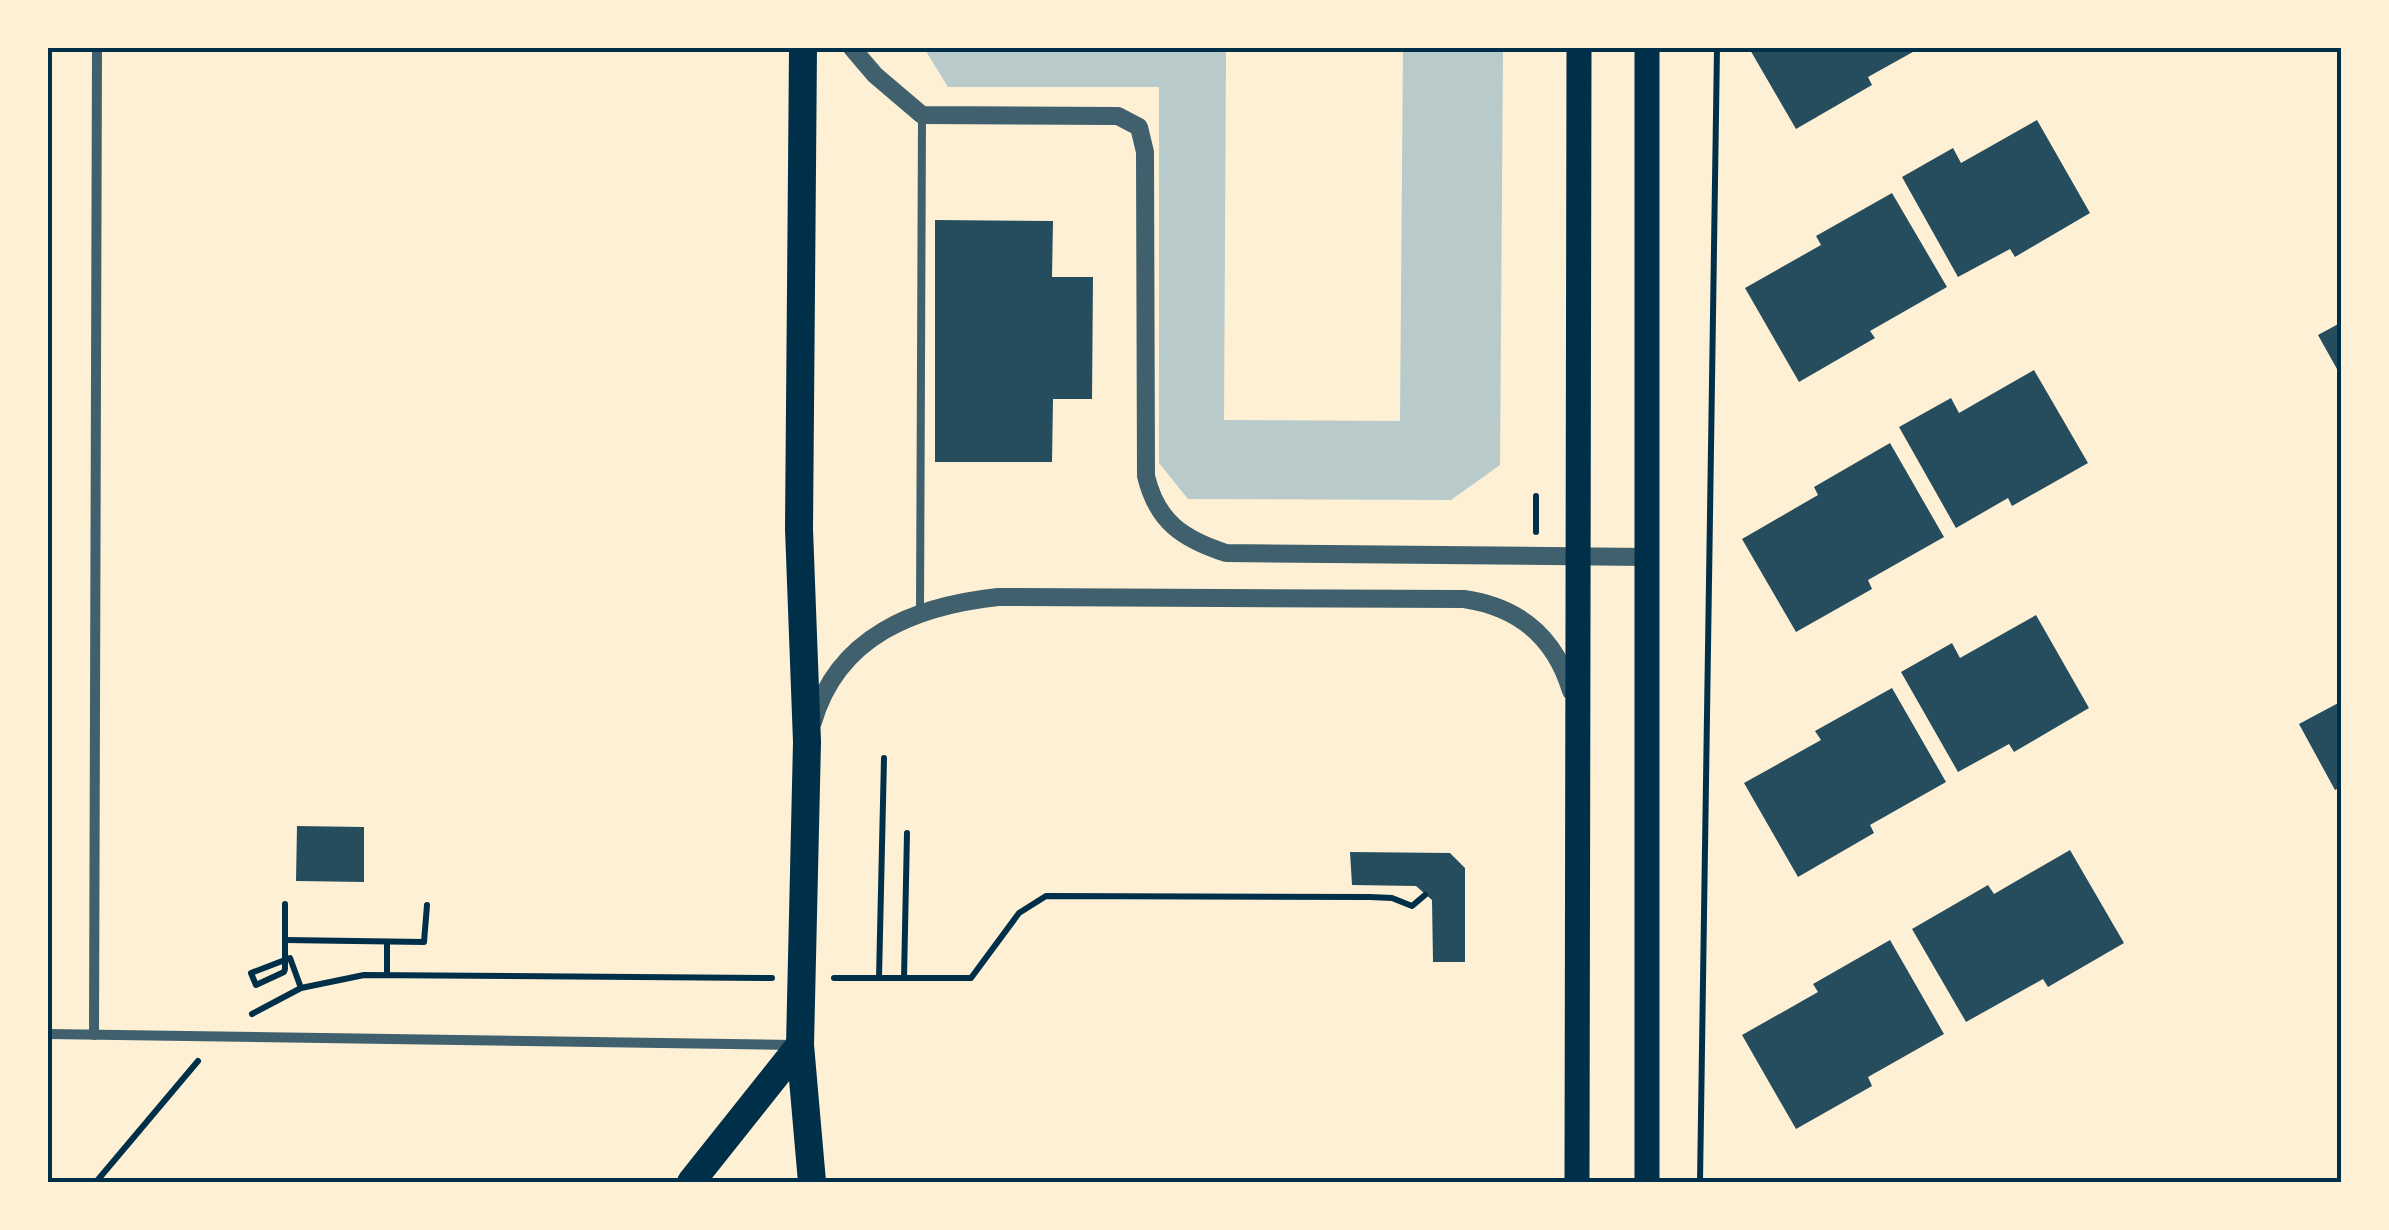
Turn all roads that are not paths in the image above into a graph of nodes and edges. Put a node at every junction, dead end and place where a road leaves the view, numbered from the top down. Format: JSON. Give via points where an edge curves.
{"nodes":[{"id":1,"x":97,"y":48,"type":"edge"},
{"id":2,"x":803,"y":48,"type":"edge"},
{"id":3,"x":852,"y":48,"type":"edge"},
{"id":4,"x":1579,"y":48,"type":"edge"},
{"id":5,"x":1647,"y":48,"type":"edge"},
{"id":6,"x":922,"y":116,"type":"junction"},
{"id":7,"x":1579,"y":556,"type":"junction"},
{"id":8,"x":1647,"y":557,"type":"junction"},
{"id":9,"x":920,"y":612,"type":"junction"},
{"id":10,"x":1579,"y":718,"type":"junction"},
{"id":11,"x":807,"y":742,"type":"junction"},
{"id":12,"x":48,"y":1034,"type":"edge"},
{"id":13,"x":94,"y":1035,"type":"junction"},
{"id":14,"x":800,"y":1045,"type":"junction"},
{"id":15,"x":691,"y":1182,"type":"edge"},
{"id":16,"x":812,"y":1182,"type":"edge"},
{"id":17,"x":1578,"y":1182,"type":"edge"},
{"id":18,"x":1647,"y":1182,"type":"edge"}],
"edges":[{"from":1,"to":13,"type":"street"},
{"from":2,"to":11,"type":"highway","via":[[799,529]]},
{"from":3,"to":6,"type":"street"},
{"from":4,"to":7,"type":"main road"},
{"from":5,"to":8,"type":"main road"},
{"from":6,"to":7,"type":"street","via":[[1118,116],[1139,127],[1146,152],[1146,476],[1152,503],[1172,528],[1226,553]]},
{"from":6,"to":9,"type":"lane"},
{"from":7,"to":8,"type":"street"},
{"from":7,"to":10,"type":"main road"},
{"from":8,"to":18,"type":"main road"},
{"from":9,"to":10,"type":"street","via":[[998,597],[1496,604],[1529,622],[1550,644]]},
{"from":9,"to":11,"type":"street","via":[[884,628],[836,669]]},
{"from":10,"to":17,"type":"main road"},
{"from":11,"to":14,"type":"highway"},
{"from":12,"to":13,"type":"street"},
{"from":13,"to":14,"type":"street"},
{"from":14,"to":15,"type":"highway"},
{"from":14,"to":16,"type":"highway"}]}
